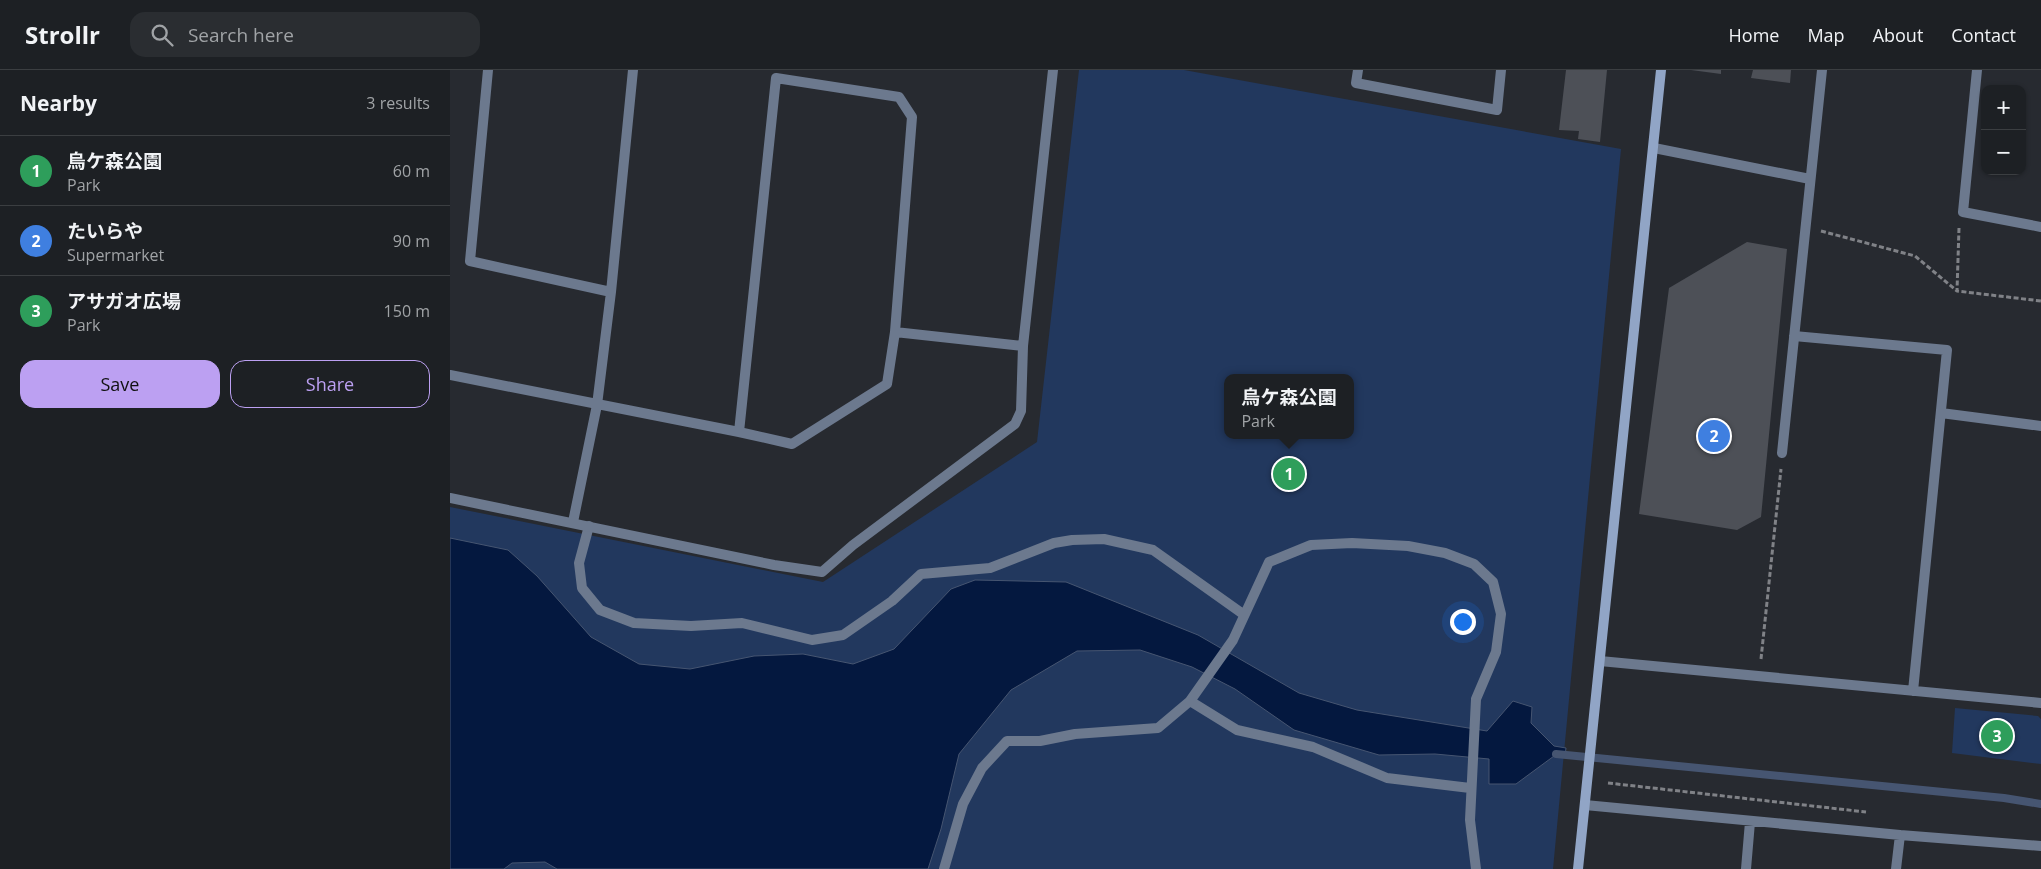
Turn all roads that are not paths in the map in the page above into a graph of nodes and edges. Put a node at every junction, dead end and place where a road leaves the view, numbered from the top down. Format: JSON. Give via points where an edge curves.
{"nodes":[{"id":1,"x":488,"y":70,"type":"edge"},
{"id":2,"x":633,"y":70,"type":"edge"},
{"id":3,"x":1053,"y":70,"type":"edge"},
{"id":4,"x":1358,"y":70,"type":"edge"},
{"id":5,"x":1501,"y":70,"type":"edge"},
{"id":6,"x":1661,"y":70,"type":"edge"},
{"id":7,"x":1822,"y":70,"type":"edge"},
{"id":8,"x":1977,"y":70,"type":"edge"},
{"id":9,"x":1654,"y":148,"type":"junction"},
{"id":10,"x":1810,"y":179,"type":"junction"},
{"id":11,"x":2041,"y":227,"type":"edge"},
{"id":12,"x":611,"y":292,"type":"junction"},
{"id":13,"x":895,"y":332,"type":"junction"},
{"id":14,"x":1794,"y":336,"type":"junction"},
{"id":15,"x":1023,"y":346,"type":"junction"},
{"id":16,"x":450,"y":375,"type":"edge"},
{"id":17,"x":597,"y":405,"type":"junction"},
{"id":18,"x":1941,"y":413,"type":"junction"},
{"id":19,"x":2041,"y":426,"type":"edge"},
{"id":20,"x":739,"y":432,"type":"junction"},
{"id":21,"x":1782,"y":453,"type":"road end"},
{"id":22,"x":450,"y":498,"type":"edge"},
{"id":23,"x":573,"y":522,"type":"junction"},
{"id":24,"x":589,"y":526,"type":"junction"},
{"id":25,"x":1243,"y":614,"type":"junction"},
{"id":26,"x":1600,"y":661,"type":"junction"},
{"id":27,"x":1913,"y":691,"type":"junction"},
{"id":28,"x":1190,"y":701,"type":"junction"},
{"id":29,"x":2041,"y":703,"type":"edge"},
{"id":30,"x":1470,"y":788,"type":"junction"},
{"id":31,"x":1585,"y":804,"type":"junction"},
{"id":32,"x":1750,"y":822,"type":"junction"},
{"id":33,"x":1900,"y":835,"type":"junction"},
{"id":34,"x":2041,"y":846,"type":"edge"},
{"id":35,"x":944,"y":869,"type":"edge"},
{"id":36,"x":1476,"y":869,"type":"edge"},
{"id":37,"x":1578,"y":869,"type":"edge"},
{"id":38,"x":1746,"y":869,"type":"edge"},
{"id":39,"x":1896,"y":869,"type":"edge"}],
"edges":[{"from":1,"to":12,"type":"street","via":[[470,261]]},
{"from":2,"to":12,"type":"street"},
{"from":3,"to":15,"type":"street"},
{"from":4,"to":5,"type":"street","via":[[1356,83],[1497,110]]},
{"from":6,"to":9,"type":"street"},
{"from":7,"to":10,"type":"street"},
{"from":8,"to":11,"type":"street","via":[[1963,212]]},
{"from":9,"to":10,"type":"street"},
{"from":9,"to":26,"type":"street"},
{"from":10,"to":14,"type":"street"},
{"from":12,"to":17,"type":"street"},
{"from":13,"to":15,"type":"street"},
{"from":13,"to":20,"type":"street","via":[[887,384],[792,444]]},
{"from":13,"to":20,"type":"street","via":[[912,117],[899,96],[776,78]]},
{"from":14,"to":18,"type":"street","via":[[1947,350]]},
{"from":14,"to":21,"type":"street"},
{"from":15,"to":24,"type":"street","via":[[1022,411],[1015,424],[853,545],[822,572]]},
{"from":16,"to":17,"type":"street"},
{"from":17,"to":20,"type":"street"},
{"from":17,"to":23,"type":"street"},
{"from":18,"to":19,"type":"street"},
{"from":18,"to":27,"type":"street"},
{"from":22,"to":23,"type":"street"},
{"from":23,"to":24,"type":"street"},
{"from":24,"to":25,"type":"street","via":[[579,563],[582,588],[600,610],[634,623],[691,626],[742,623],[812,640],[843,635],[892,601],[921,574],[990,568],[1054,543],[1104,539],[1153,550]]},
{"from":25,"to":28,"type":"street","via":[[1232,640]]},
{"from":25,"to":30,"type":"street","via":[[1269,562],[1311,545],[1408,546],[1445,552],[1474,564],[1493,582],[1501,614],[1496,652],[1476,700]]},
{"from":26,"to":27,"type":"street"},
{"from":26,"to":31,"type":"street"},
{"from":27,"to":29,"type":"street"},
{"from":28,"to":30,"type":"street","via":[[1237,730],[1313,748],[1387,778]]},
{"from":28,"to":35,"type":"street","via":[[1158,728],[1075,734],[1040,741],[1007,741],[982,768],[963,804]]},
{"from":30,"to":36,"type":"street"},
{"from":31,"to":32,"type":"street"},
{"from":31,"to":37,"type":"street"},
{"from":32,"to":33,"type":"street"},
{"from":32,"to":38,"type":"street"},
{"from":33,"to":34,"type":"street"},
{"from":33,"to":39,"type":"street"}]}
